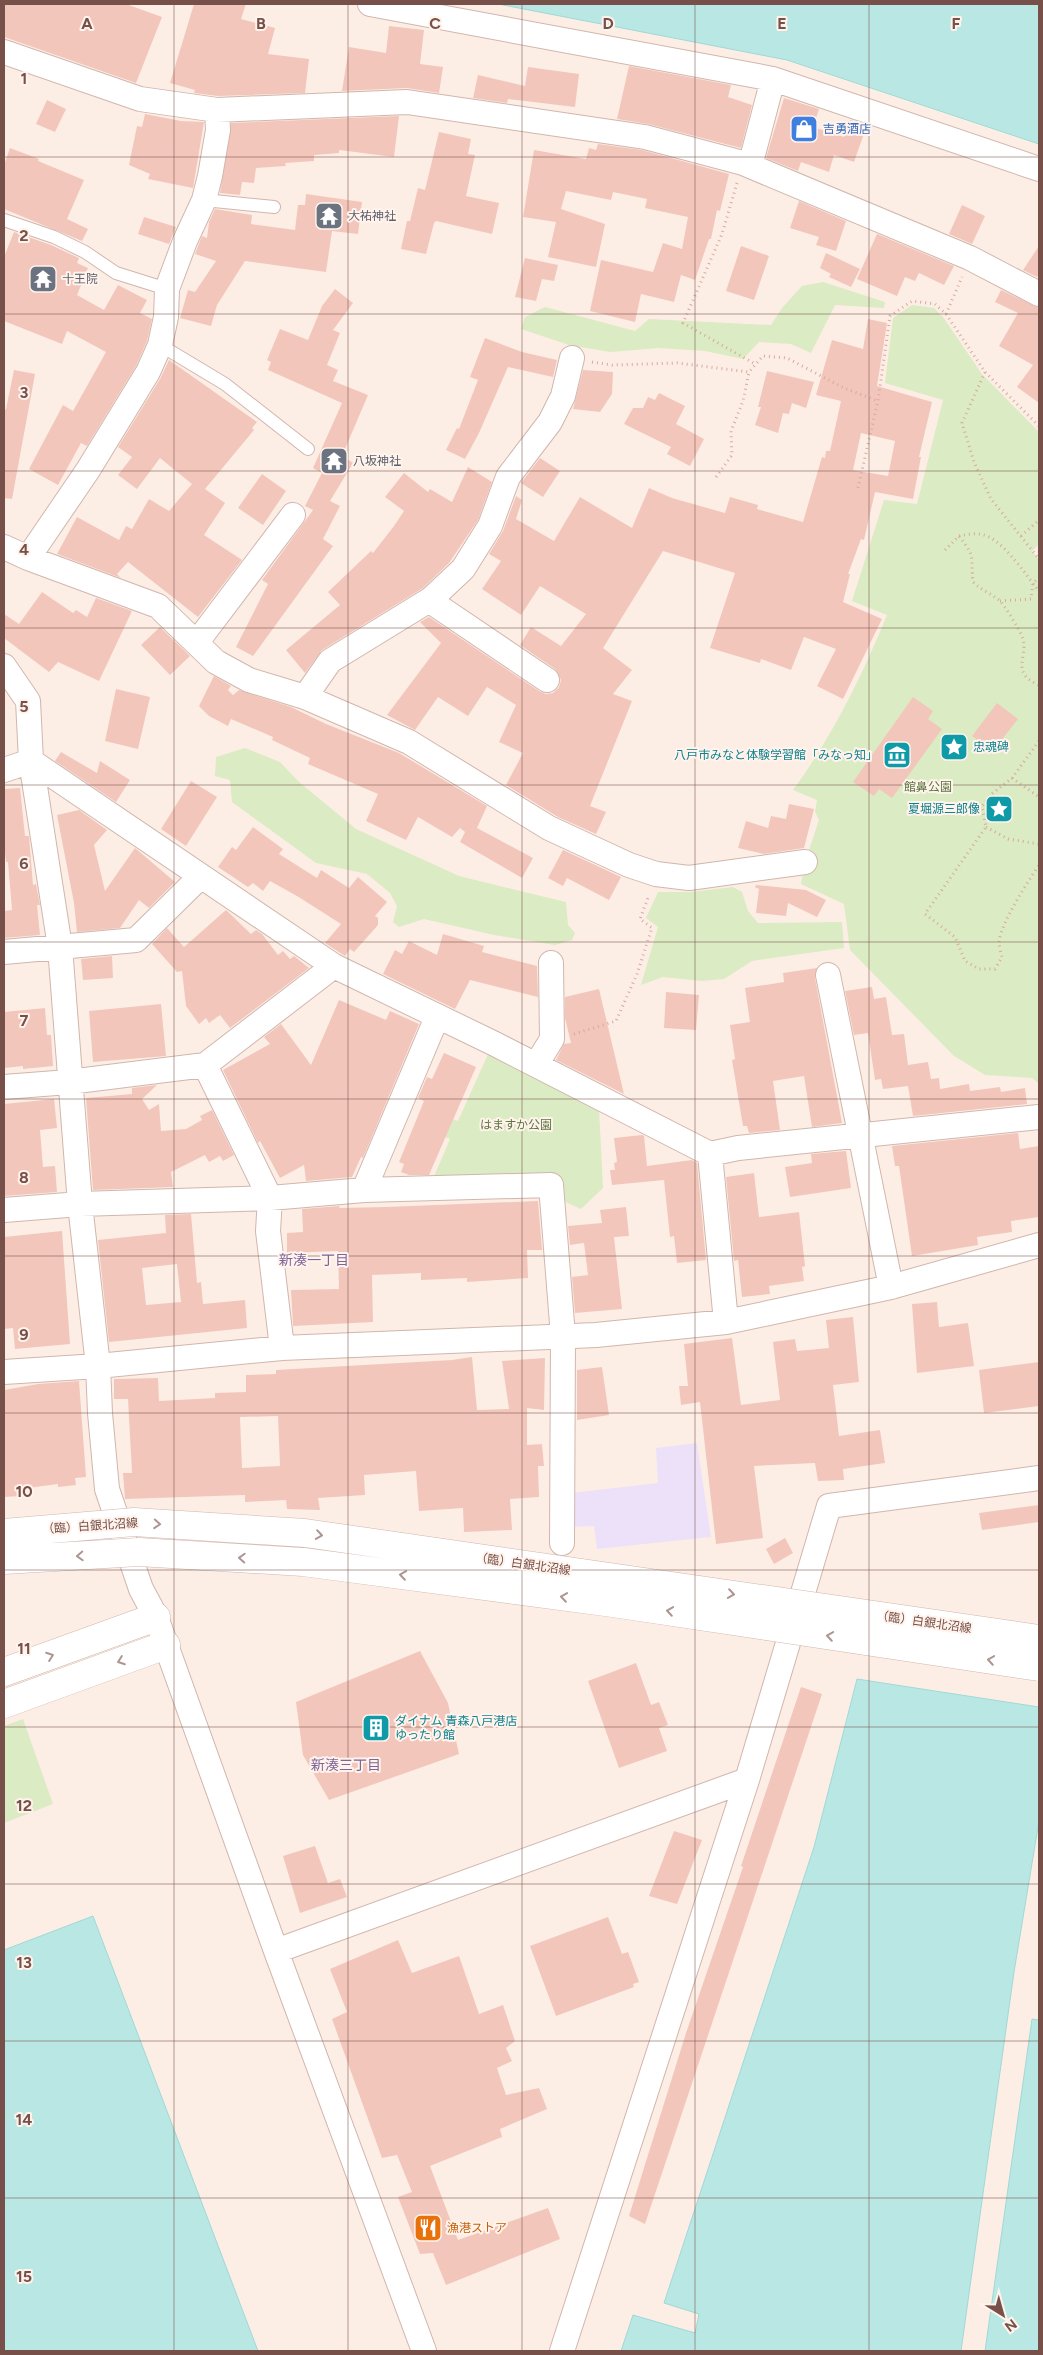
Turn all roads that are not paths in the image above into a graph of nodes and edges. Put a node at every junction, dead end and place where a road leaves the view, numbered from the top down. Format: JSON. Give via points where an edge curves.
{"nodes":[{"id":1,"x":370,"y":4,"type":"edge"},
{"id":2,"x":4,"y":52,"type":"edge"},
{"id":3,"x":773,"y":79,"type":"junction"},
{"id":4,"x":217,"y":110,"type":"junction"},
{"id":5,"x":746,"y":164,"type":"junction"},
{"id":6,"x":1039,"y":169,"type":"edge"},
{"id":7,"x":204,"y":200,"type":"junction"},
{"id":8,"x":274,"y":207,"type":"dead end"},
{"id":9,"x":4,"y":220,"type":"edge"},
{"id":10,"x":167,"y":289,"type":"junction"},
{"id":11,"x":1039,"y":294,"type":"edge"},
{"id":12,"x":160,"y":345,"type":"junction"},
{"id":13,"x":572,"y":358,"type":"road end"},
{"id":14,"x":308,"y":449,"type":"dead end"},
{"id":15,"x":292,"y":515,"type":"dead end"},
{"id":16,"x":4,"y":547,"type":"edge"},
{"id":17,"x":28,"y":558,"type":"junction"},
{"id":18,"x":431,"y":599,"type":"junction"},
{"id":19,"x":197,"y":642,"type":"junction"},
{"id":20,"x":4,"y":666,"type":"edge"},
{"id":21,"x":547,"y":680,"type":"dead end"},
{"id":22,"x":306,"y":698,"type":"junction"},
{"id":23,"x":30,"y":761,"type":"junction"},
{"id":24,"x":4,"y":770,"type":"edge"},
{"id":25,"x":805,"y":862,"type":"dead end"},
{"id":26,"x":200,"y":877,"type":"junction"},
{"id":27,"x":60,"y":948,"type":"junction"},
{"id":28,"x":4,"y":952,"type":"edge"},
{"id":29,"x":551,"y":963,"type":"dead end"},
{"id":30,"x":334,"y":966,"type":"junction"},
{"id":31,"x":828,"y":975,"type":"dead end"},
{"id":32,"x":437,"y":1016,"type":"junction"},
{"id":33,"x":204,"y":1065,"type":"junction"},
{"id":34,"x":536,"y":1065,"type":"junction"},
{"id":35,"x":69,"y":1082,"type":"junction"},
{"id":36,"x":4,"y":1087,"type":"edge"},
{"id":37,"x":1039,"y":1117,"type":"edge"},
{"id":38,"x":862,"y":1135,"type":"junction"},
{"id":39,"x":710,"y":1154,"type":"junction"},
{"id":40,"x":364,"y":1190,"type":"junction"},
{"id":41,"x":270,"y":1198,"type":"junction"},
{"id":42,"x":80,"y":1204,"type":"junction"},
{"id":43,"x":4,"y":1210,"type":"edge"},
{"id":44,"x":1039,"y":1245,"type":"edge"},
{"id":45,"x":891,"y":1287,"type":"junction"},
{"id":46,"x":726,"y":1322,"type":"junction"},
{"id":47,"x":563,"y":1336,"type":"junction"},
{"id":48,"x":282,"y":1348,"type":"junction"},
{"id":49,"x":98,"y":1366,"type":"junction"},
{"id":50,"x":4,"y":1372,"type":"edge"},
{"id":51,"x":1039,"y":1478,"type":"edge"},
{"id":52,"x":4,"y":1533,"type":"edge"},
{"id":53,"x":562,"y":1543,"type":"dead end"},
{"id":54,"x":4,"y":1560,"type":"edge"},
{"id":55,"x":156,"y":1617,"type":"junction"},
{"id":56,"x":1039,"y":1639,"type":"edge"},
{"id":57,"x":166,"y":1644,"type":"junction"},
{"id":58,"x":1039,"y":1667,"type":"edge"},
{"id":59,"x":4,"y":1672,"type":"edge"},
{"id":60,"x":4,"y":1704,"type":"edge"},
{"id":61,"x":747,"y":1780,"type":"junction"},
{"id":62,"x":276,"y":1952,"type":"junction"},
{"id":63,"x":424,"y":2351,"type":"edge"},
{"id":64,"x":562,"y":2351,"type":"edge"}],
"edges":[{"from":1,"to":3,"type":"street"},
{"from":2,"to":4,"type":"street","via":[[140,99]]},
{"from":3,"to":5,"type":"street"},
{"from":3,"to":6,"type":"street"},
{"from":4,"to":5,"type":"street","via":[[407,102],[645,137]]},
{"from":4,"to":7,"type":"street","via":[[218,130]]},
{"from":5,"to":11,"type":"street","via":[[970,258]]},
{"from":7,"to":8,"type":"lane"},
{"from":7,"to":10,"type":"street"},
{"from":9,"to":10,"type":"lane","via":[[54,237],[85,252],[116,273]]},
{"from":10,"to":12,"type":"street"},
{"from":12,"to":14,"type":"lane","via":[[225,384]]},
{"from":12,"to":17,"type":"street","via":[[148,372],[88,470]]},
{"from":13,"to":18,"type":"street","via":[[563,396],[550,422],[508,477],[490,526],[464,569]]},
{"from":15,"to":19,"type":"street"},
{"from":16,"to":17,"type":"street"},
{"from":17,"to":19,"type":"street","via":[[158,606]]},
{"from":18,"to":21,"type":"street"},
{"from":18,"to":22,"type":"street","via":[[330,660]]},
{"from":19,"to":22,"type":"street","via":[[216,662],[249,680]]},
{"from":20,"to":23,"type":"street","via":[[28,702]]},
{"from":22,"to":25,"type":"street","via":[[409,742],[549,828],[656,874],[689,878]]},
{"from":23,"to":24,"type":"street"},
{"from":23,"to":26,"type":"street"},
{"from":23,"to":27,"type":"street"},
{"from":26,"to":27,"type":"street","via":[[136,940]]},
{"from":26,"to":30,"type":"street"},
{"from":27,"to":28,"type":"street"},
{"from":27,"to":35,"type":"street"},
{"from":29,"to":34,"type":"street","via":[[552,1039]]},
{"from":30,"to":32,"type":"street"},
{"from":30,"to":33,"type":"street"},
{"from":31,"to":38,"type":"street"},
{"from":32,"to":34,"type":"street"},
{"from":32,"to":40,"type":"street"},
{"from":33,"to":35,"type":"street"},
{"from":33,"to":41,"type":"street"},
{"from":34,"to":39,"type":"street"},
{"from":35,"to":36,"type":"street"},
{"from":35,"to":42,"type":"street"},
{"from":37,"to":38,"type":"street"},
{"from":38,"to":39,"type":"street"},
{"from":38,"to":45,"type":"street"},
{"from":39,"to":46,"type":"street"},
{"from":40,"to":41,"type":"street"},
{"from":40,"to":47,"type":"street","via":[[551,1185]]},
{"from":41,"to":42,"type":"street"},
{"from":41,"to":48,"type":"street","via":[[268,1231]]},
{"from":42,"to":43,"type":"street"},
{"from":42,"to":49,"type":"street"},
{"from":44,"to":45,"type":"street"},
{"from":45,"to":46,"type":"street"},
{"from":46,"to":47,"type":"street"},
{"from":47,"to":48,"type":"street"},
{"from":47,"to":53,"type":"street"},
{"from":48,"to":49,"type":"street"},
{"from":49,"to":50,"type":"street"},
{"from":49,"to":55,"type":"street","via":[[107,1489],[141,1589]]},
{"from":51,"to":61,"type":"street","via":[[829,1506]]},
{"from":52,"to":56,"type":"street","name":"（臨）白銀北沼線","one_way":true,"bridge":true,"via":[[134,1522],[305,1533]]},
{"from":58,"to":54,"type":"street","one_way":true,"bridge":true,"via":[[613,1603],[303,1562],[139,1552]]},
{"from":55,"to":57,"type":"street"},
{"from":59,"to":55,"type":"street","one_way":true},
{"from":57,"to":60,"type":"street","one_way":true},
{"from":57,"to":62,"type":"street"},
{"from":61,"to":62,"type":"street"},
{"from":61,"to":64,"type":"street"},
{"from":62,"to":63,"type":"street"}]}
